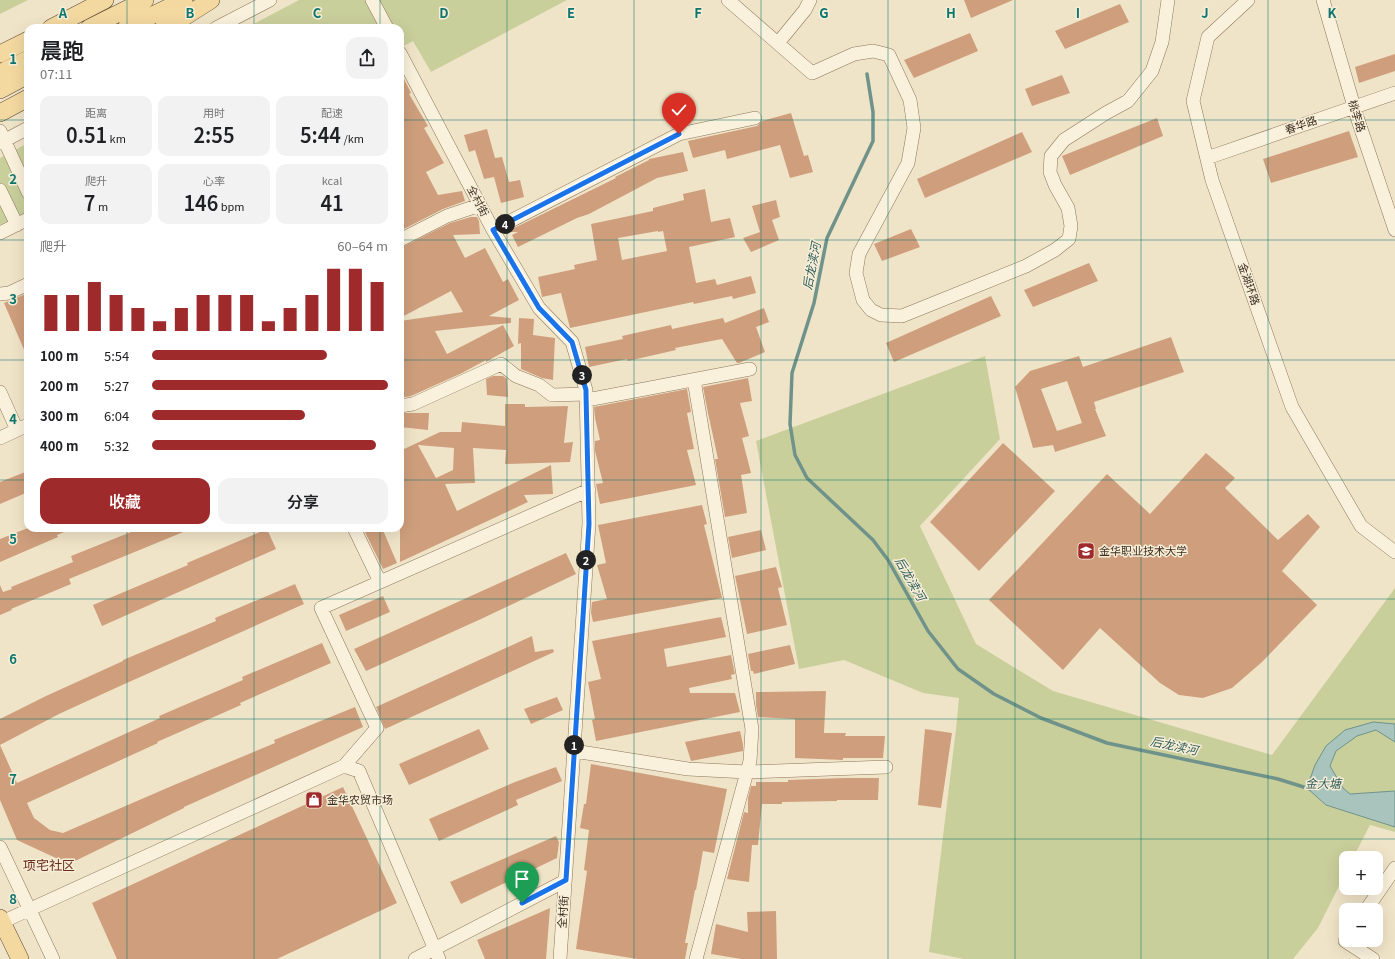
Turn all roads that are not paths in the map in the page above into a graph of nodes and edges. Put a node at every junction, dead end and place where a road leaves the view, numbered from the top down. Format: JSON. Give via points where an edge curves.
{"nodes":[{"id":1,"x":105,"y":0,"type":"edge"},
{"id":2,"x":145,"y":0,"type":"edge"},
{"id":3,"x":184,"y":0,"type":"edge"},
{"id":4,"x":211,"y":0,"type":"edge"},
{"id":5,"x":270,"y":0,"type":"edge"},
{"id":6,"x":372,"y":0,"type":"edge"},
{"id":7,"x":728,"y":0,"type":"edge"},
{"id":8,"x":810,"y":0,"type":"edge"},
{"id":9,"x":1168,"y":0,"type":"edge"},
{"id":10,"x":1248,"y":0,"type":"edge"},
{"id":11,"x":1323,"y":0,"type":"edge"},
{"id":12,"x":59,"y":24,"type":"edge"},
{"id":13,"x":97,"y":24,"type":"edge"},
{"id":14,"x":134,"y":24,"type":"edge"},
{"id":15,"x":171,"y":24,"type":"edge"},
{"id":16,"x":224,"y":24,"type":"edge"},
{"id":17,"x":385,"y":24,"type":"edge"},
{"id":18,"x":24,"y":42,"type":"edge"},
{"id":19,"x":778,"y":43,"type":"junction"},
{"id":20,"x":0,"y":54,"type":"edge"},
{"id":21,"x":24,"y":61,"type":"edge"},
{"id":22,"x":404,"y":68,"type":"edge"},
{"id":23,"x":0,"y":73,"type":"edge"},
{"id":24,"x":24,"y":77,"type":"edge"},
{"id":25,"x":0,"y":90,"type":"edge"},
{"id":26,"x":1395,"y":93,"type":"edge"},
{"id":27,"x":24,"y":100,"type":"edge"},
{"id":28,"x":1354,"y":107,"type":"junction"},
{"id":29,"x":0,"y":113,"type":"edge"},
{"id":30,"x":755,"y":118,"type":"dead end"},
{"id":31,"x":24,"y":129,"type":"edge"},
{"id":32,"x":1,"y":138,"type":"edge"},
{"id":33,"x":1207,"y":158,"type":"junction"},
{"id":34,"x":24,"y":184,"type":"edge"},
{"id":35,"x":0,"y":190,"type":"edge"},
{"id":36,"x":480,"y":205,"type":"junction"},
{"id":37,"x":23,"y":222,"type":"edge"},
{"id":38,"x":493,"y":230,"type":"junction"},
{"id":39,"x":1395,"y":230,"type":"edge"},
{"id":40,"x":0,"y":233,"type":"edge"},
{"id":41,"x":404,"y":238,"type":"edge"},
{"id":42,"x":24,"y":286,"type":"edge"},
{"id":43,"x":0,"y":294,"type":"edge"},
{"id":44,"x":750,"y":369,"type":"dead end"},
{"id":45,"x":694,"y":380,"type":"junction"},
{"id":46,"x":0,"y":392,"type":"edge"},
{"id":47,"x":587,"y":397,"type":"junction"},
{"id":48,"x":404,"y":405,"type":"edge"},
{"id":49,"x":22,"y":428,"type":"edge"},
{"id":50,"x":0,"y":438,"type":"edge"},
{"id":51,"x":588,"y":490,"type":"junction"},
{"id":52,"x":356,"y":532,"type":"edge"},
{"id":53,"x":1395,"y":552,"type":"edge"},
{"id":54,"x":380,"y":582,"type":"junction"},
{"id":55,"x":574,"y":751,"type":"junction"},
{"id":56,"x":344,"y":766,"type":"junction"},
{"id":57,"x":886,"y":767,"type":"dead end"},
{"id":58,"x":747,"y":772,"type":"junction"},
{"id":59,"x":0,"y":847,"type":"edge"},
{"id":60,"x":1395,"y":868,"type":"edge"},
{"id":61,"x":566,"y":880,"type":"junction"},
{"id":62,"x":1371,"y":903,"type":"edge"},
{"id":63,"x":30,"y":909,"type":"junction"},
{"id":64,"x":1,"y":920,"type":"edge"},
{"id":65,"x":1354,"y":947,"type":"edge"},
{"id":66,"x":437,"y":954,"type":"edge"},
{"id":67,"x":20,"y":959,"type":"edge"},
{"id":68,"x":54,"y":959,"type":"edge"},
{"id":69,"x":415,"y":959,"type":"edge"},
{"id":70,"x":560,"y":959,"type":"edge"},
{"id":71,"x":696,"y":959,"type":"edge"},
{"id":72,"x":1372,"y":959,"type":"edge"}],
"edges":[{"from":1,"to":12,"type":"main road"},
{"from":2,"to":13,"type":"main road"},
{"from":3,"to":14,"type":"main road"},
{"from":4,"to":15,"type":"main road"},
{"from":5,"to":16,"type":"street"},
{"from":6,"to":17,"type":"street"},
{"from":7,"to":19,"type":"street"},
{"from":8,"to":19,"type":"street"},
{"from":9,"to":19,"type":"street","via":[[1162,42],[1152,71],[1128,100],[1064,140],[1051,156],[1050,172],[1068,208],[1071,226],[1069,239],[1026,266],[902,316],[881,315],[871,310],[863,300],[856,273],[859,254],[908,163],[914,128],[910,100],[888,55],[873,51],[854,54],[812,73]]},
{"from":10,"to":33,"type":"street","name":"金湖环路","via":[[1208,37],[1193,101]]},
{"from":11,"to":28,"type":"street","name":"桃李路"},
{"from":18,"to":20,"type":"main road"},
{"from":21,"to":23,"type":"main road"},
{"from":22,"to":36,"type":"street","name":"全村街"},
{"from":24,"to":25,"type":"main road"},
{"from":26,"to":28,"type":"street","name":"春华路"},
{"from":27,"to":29,"type":"main road"},
{"from":28,"to":33,"type":"street","name":"春华路"},
{"from":28,"to":39,"type":"street","name":"桃李路"},
{"from":30,"to":38,"type":"street","via":[[679,134]]},
{"from":31,"to":32,"type":"street"},
{"from":32,"to":34,"type":"street"},
{"from":33,"to":53,"type":"street","name":"金湖环路","via":[[1212,180],[1292,407],[1361,526]]},
{"from":35,"to":37,"type":"street"},
{"from":36,"to":38,"type":"street","name":"全村街"},
{"from":36,"to":41,"type":"street","via":[[447,216]]},
{"from":37,"to":40,"type":"street"},
{"from":38,"to":47,"type":"street","name":"全村街","via":[[539,308],[572,342]]},
{"from":42,"to":43,"type":"street","via":[[10,293]]},
{"from":44,"to":45,"type":"street"},
{"from":45,"to":47,"type":"street"},
{"from":45,"to":58,"type":"street","via":[[752,729]]},
{"from":46,"to":49,"type":"street"},
{"from":47,"to":48,"type":"street","via":[[552,396],[539,385],[516,376],[501,364],[413,404]]},
{"from":47,"to":51,"type":"street","name":"全村街"},
{"from":49,"to":50,"type":"street"},
{"from":51,"to":54,"type":"street"},
{"from":51,"to":55,"type":"street","name":"全村街","via":[[589,524]]},
{"from":52,"to":54,"type":"street"},
{"from":54,"to":56,"type":"street","via":[[321,608],[377,728]]},
{"from":55,"to":58,"type":"street","via":[[688,769]]},
{"from":55,"to":61,"type":"street","name":"全村街"},
{"from":56,"to":63,"type":"street"},
{"from":56,"to":66,"type":"street","via":[[359,771]]},
{"from":57,"to":58,"type":"street"},
{"from":58,"to":71,"type":"street"},
{"from":59,"to":63,"type":"street"},
{"from":60,"to":62,"type":"street"},
{"from":61,"to":66,"type":"street"},
{"from":61,"to":70,"type":"street","name":"全村街"},
{"from":63,"to":64,"type":"street"},
{"from":63,"to":68,"type":"street"},
{"from":64,"to":67,"type":"main road"},
{"from":65,"to":72,"type":"street"},
{"from":66,"to":69,"type":"street"}]}
